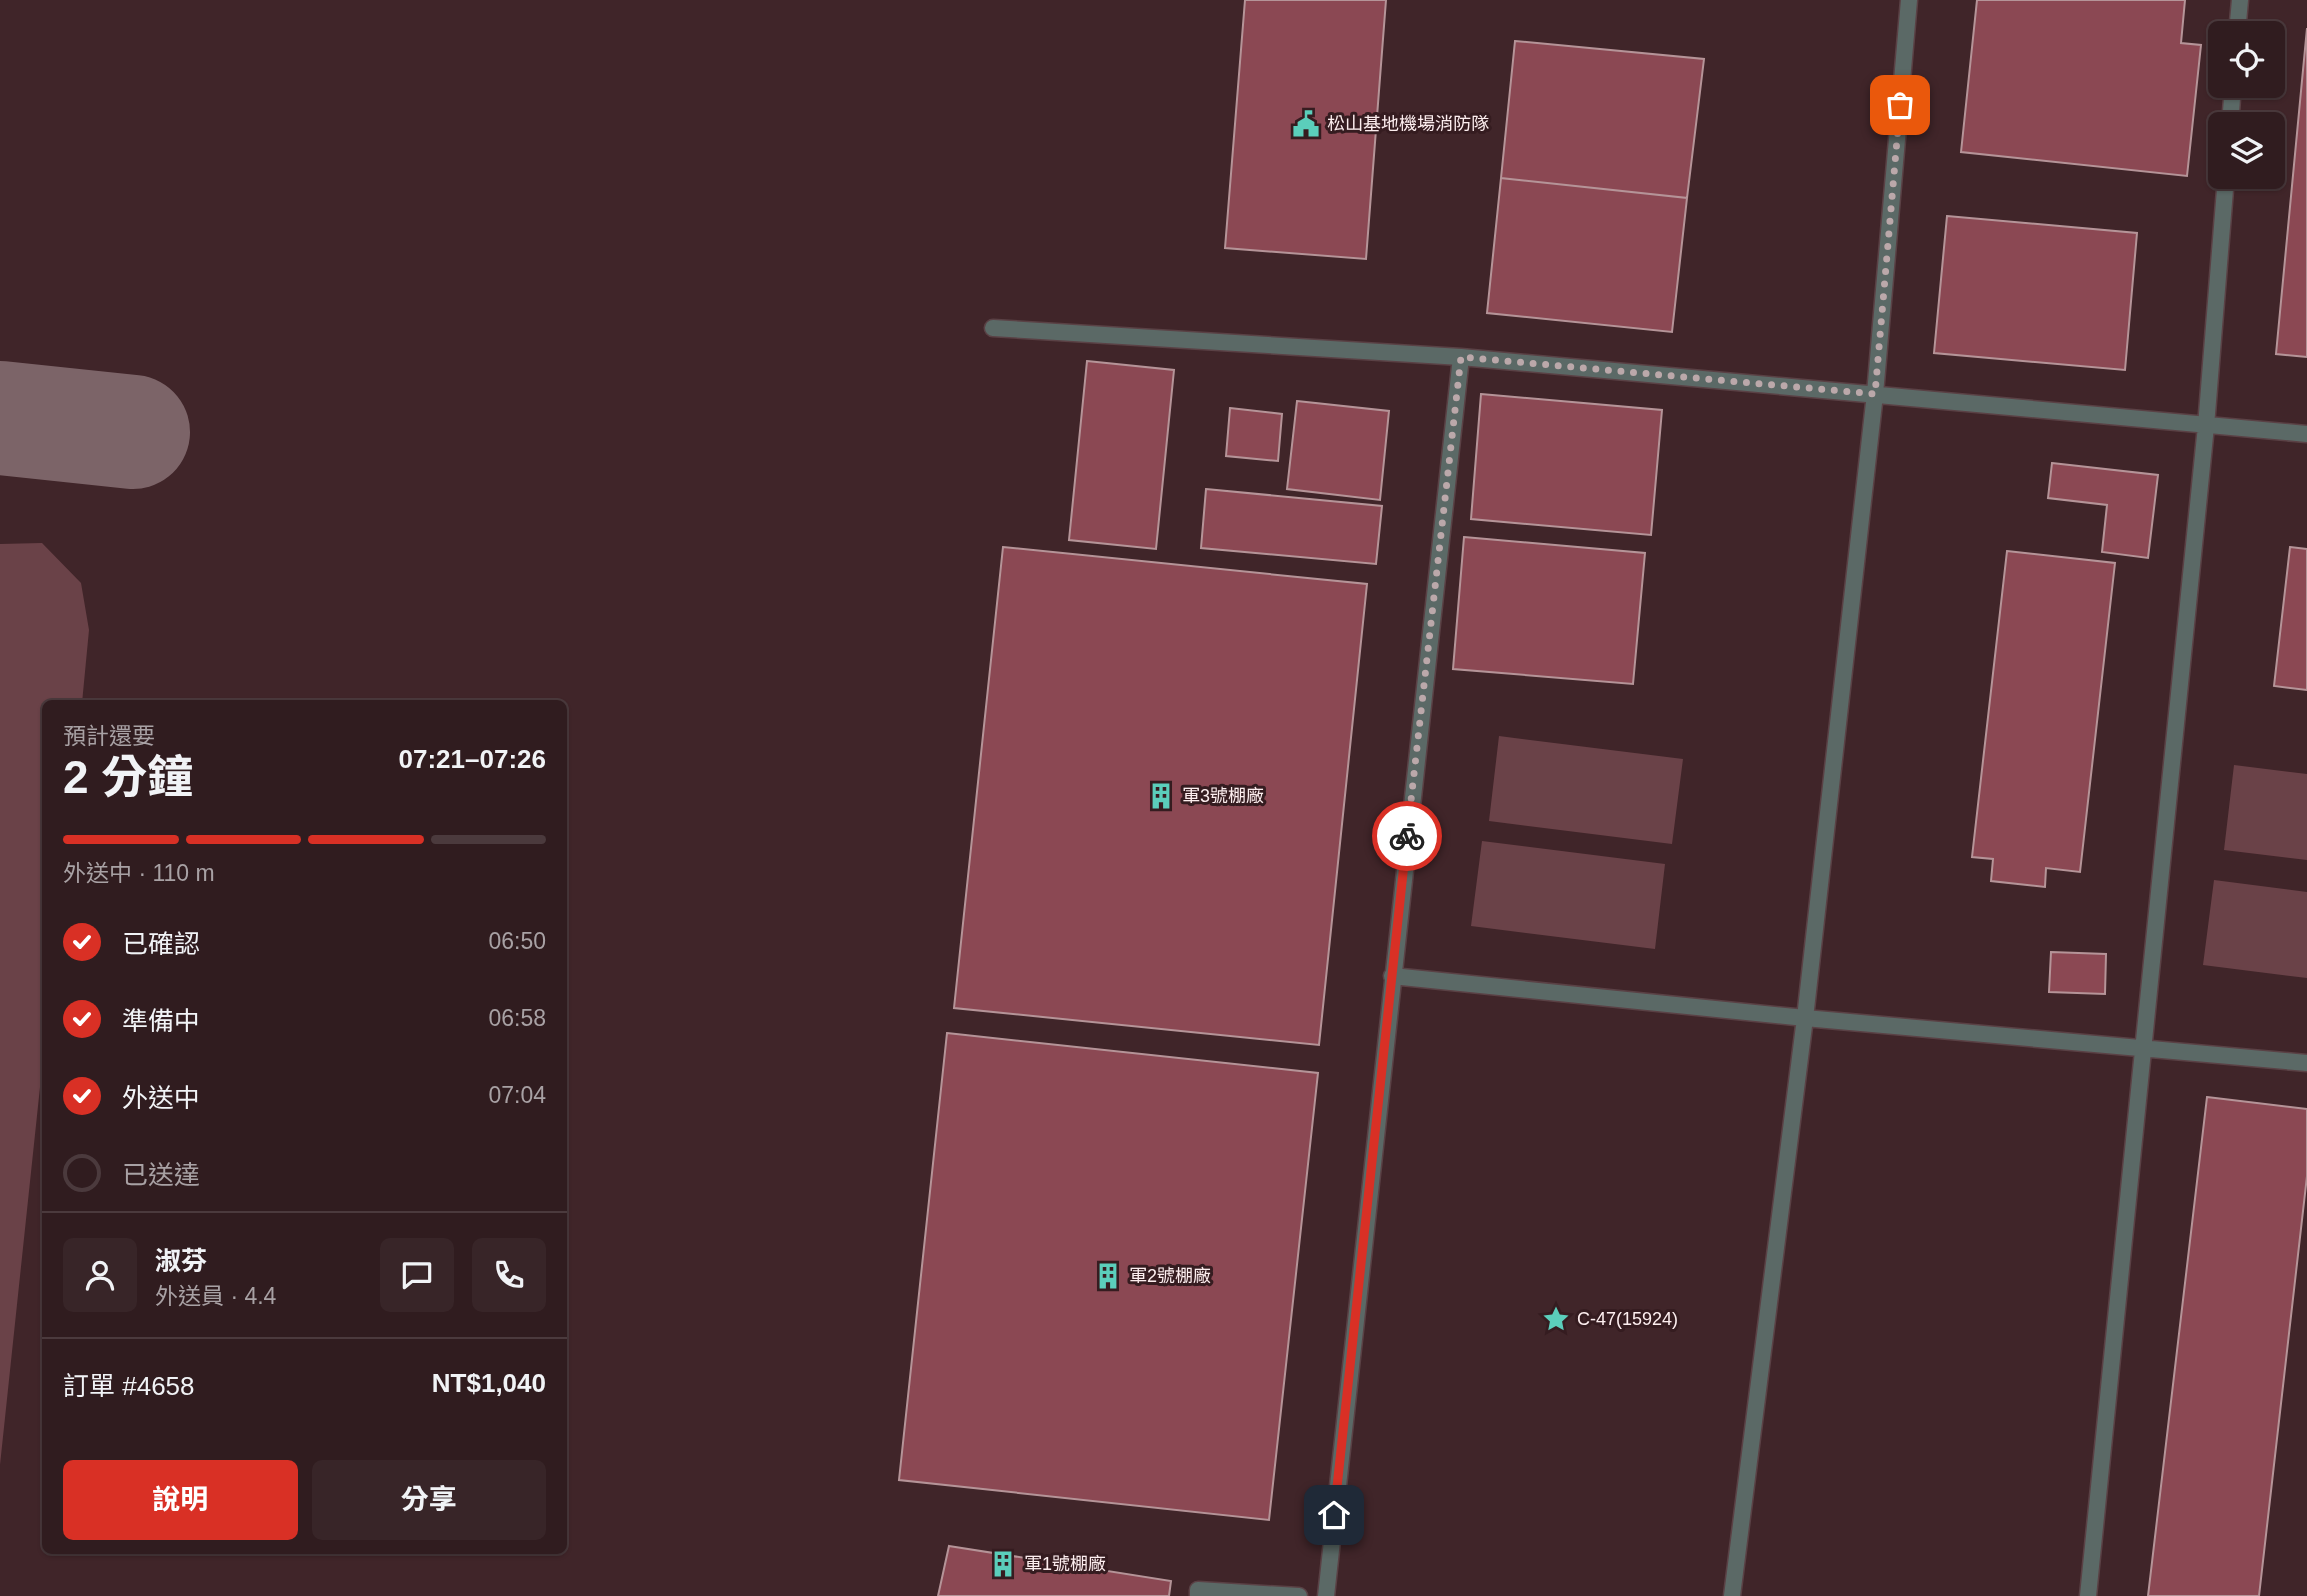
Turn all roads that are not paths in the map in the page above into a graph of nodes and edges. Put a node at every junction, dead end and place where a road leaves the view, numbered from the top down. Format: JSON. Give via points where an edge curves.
{"nodes":[{"id":1,"x":1909,"y":0,"type":"edge"},
{"id":2,"x":2240,"y":0,"type":"edge"},
{"id":3,"x":2238,"y":21,"type":"edge"},
{"id":4,"x":2225,"y":189,"type":"edge"},
{"id":5,"x":993,"y":328,"type":"dead end"},
{"id":6,"x":1461,"y":357,"type":"junction"},
{"id":7,"x":1875,"y":394,"type":"junction"},
{"id":8,"x":2206,"y":426,"type":"junction"},
{"id":9,"x":2307,"y":435,"type":"edge"},
{"id":10,"x":1392,"y":976,"type":"junction"},
{"id":11,"x":1805,"y":1018,"type":"junction"},
{"id":12,"x":2144,"y":1050,"type":"junction"},
{"id":13,"x":2307,"y":1063,"type":"edge"},
{"id":14,"x":1198,"y":1596,"type":"edge"},
{"id":15,"x":1299,"y":1596,"type":"edge"},
{"id":16,"x":1326,"y":1596,"type":"edge"},
{"id":17,"x":1732,"y":1596,"type":"edge"},
{"id":18,"x":2088,"y":1596,"type":"edge"}],
"edges":[{"from":1,"to":7,"type":"lane"},
{"from":2,"to":3,"type":"lane"},
{"from":4,"to":8,"type":"lane"},
{"from":5,"to":6,"type":"lane"},
{"from":6,"to":7,"type":"lane"},
{"from":6,"to":10,"type":"lane"},
{"from":7,"to":8,"type":"lane"},
{"from":7,"to":11,"type":"lane"},
{"from":8,"to":9,"type":"lane"},
{"from":8,"to":12,"type":"lane"},
{"from":10,"to":11,"type":"lane"},
{"from":10,"to":16,"type":"lane"},
{"from":11,"to":12,"type":"lane"},
{"from":11,"to":17,"type":"lane"},
{"from":12,"to":13,"type":"lane"},
{"from":12,"to":18,"type":"lane"},
{"from":14,"to":15,"type":"lane","via":[[1199,1590]]}]}
